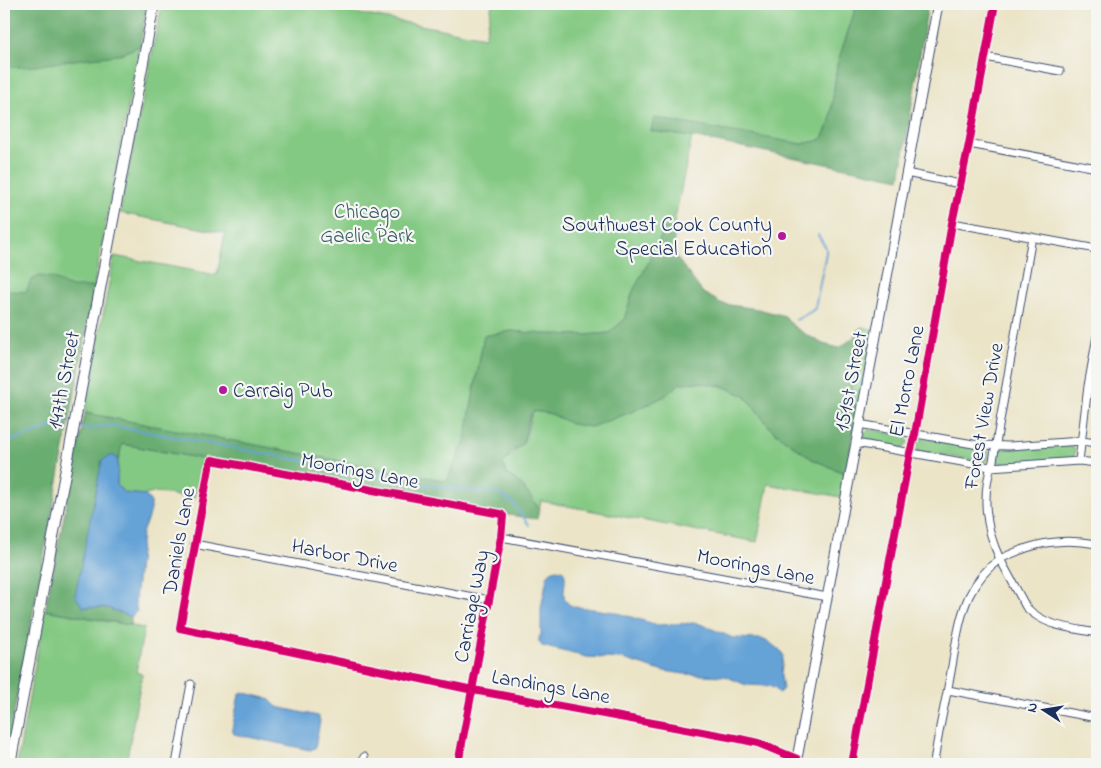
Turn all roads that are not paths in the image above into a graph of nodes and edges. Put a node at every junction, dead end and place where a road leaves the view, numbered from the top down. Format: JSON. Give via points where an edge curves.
{"nodes":[{"id":1,"x":154,"y":4,"type":"edge"},
{"id":2,"x":938,"y":4,"type":"edge"},
{"id":3,"x":994,"y":4,"type":"edge"},
{"id":4,"x":985,"y":57,"type":"junction"},
{"id":5,"x":1060,"y":71,"type":"dead end"},
{"id":6,"x":969,"y":144,"type":"junction"},
{"id":7,"x":1097,"y":168,"type":"edge"},
{"id":8,"x":906,"y":174,"type":"junction"},
{"id":9,"x":960,"y":184,"type":"junction"},
{"id":10,"x":952,"y":223,"type":"junction"},
{"id":11,"x":1032,"y":237,"type":"junction"},
{"id":12,"x":1097,"y":249,"type":"edge"},
{"id":13,"x":1097,"y":336,"type":"edge"},
{"id":14,"x":1096,"y":346,"type":"edge"},
{"id":15,"x":860,"y":424,"type":"junction"},
{"id":16,"x":916,"y":434,"type":"junction"},
{"id":17,"x":1081,"y":441,"type":"junction"},
{"id":18,"x":856,"y":443,"type":"junction"},
{"id":19,"x":1097,"y":443,"type":"edge"},
{"id":20,"x":994,"y":445,"type":"junction"},
{"id":21,"x":910,"y":453,"type":"junction"},
{"id":22,"x":212,"y":460,"type":"joint"},
{"id":23,"x":1079,"y":461,"type":"junction"},
{"id":24,"x":1097,"y":463,"type":"edge"},
{"id":25,"x":990,"y":467,"type":"junction"},
{"id":26,"x":501,"y":514,"type":"joint"},
{"id":27,"x":501,"y":536,"type":"junction"},
{"id":28,"x":194,"y":544,"type":"junction"},
{"id":29,"x":1097,"y":544,"type":"edge"},
{"id":30,"x":1000,"y":558,"type":"junction"},
{"id":31,"x":827,"y":597,"type":"junction"},
{"id":32,"x":489,"y":600,"type":"junction"},
{"id":33,"x":180,"y":628,"type":"joint"},
{"id":34,"x":1097,"y":632,"type":"edge"},
{"id":35,"x":191,"y":684,"type":"dead end"},
{"id":36,"x":473,"y":690,"type":"junction"},
{"id":37,"x":948,"y":690,"type":"junction"},
{"id":38,"x":1097,"y":718,"type":"edge"},
{"id":39,"x":796,"y":762,"type":"edge"},
{"id":40,"x":10,"y":764,"type":"edge"},
{"id":41,"x":176,"y":764,"type":"edge"},
{"id":42,"x":458,"y":764,"type":"edge"},
{"id":43,"x":852,"y":764,"type":"edge"},
{"id":44,"x":934,"y":764,"type":"edge"}],
"edges":[{"from":1,"to":40,"type":"main road","name":"147th Street"},
{"from":2,"to":8,"type":"street","name":"151st Street"},
{"from":3,"to":4,"type":"street","name":"El Morro Lane"},
{"from":4,"to":5,"type":"street"},
{"from":4,"to":6,"type":"street","name":"El Morro Lane"},
{"from":6,"to":7,"type":"street"},
{"from":6,"to":9,"type":"street","name":"El Morro Lane"},
{"from":8,"to":9,"type":"street"},
{"from":8,"to":15,"type":"street","name":"151st Street"},
{"from":9,"to":10,"type":"street","name":"El Morro Lane"},
{"from":10,"to":11,"type":"street"},
{"from":10,"to":16,"type":"street","name":"El Morro Lane"},
{"from":11,"to":12,"type":"street"},
{"from":11,"to":20,"type":"street","name":"Forest View Drive"},
{"from":13,"to":14,"type":"street"},
{"from":14,"to":17,"type":"street"},
{"from":15,"to":16,"type":"street"},
{"from":15,"to":18,"type":"street","name":"151st Street"},
{"from":16,"to":20,"type":"street"},
{"from":16,"to":21,"type":"street","name":"El Morro Lane"},
{"from":17,"to":19,"type":"street"},
{"from":17,"to":20,"type":"street"},
{"from":17,"to":23,"type":"street"},
{"from":18,"to":21,"type":"street"},
{"from":18,"to":31,"type":"street","name":"151st Street"},
{"from":20,"to":25,"type":"street","name":"Forest View Drive"},
{"from":21,"to":25,"type":"street"},
{"from":21,"to":43,"type":"street","name":"El Morro Lane"},
{"from":22,"to":26,"type":"street","name":"Moorings Lane"},
{"from":22,"to":28,"type":"street","name":"Daniels Lane"},
{"from":23,"to":24,"type":"street"},
{"from":23,"to":25,"type":"street"},
{"from":25,"to":30,"type":"street","name":"Forest View Drive","via":[[986,507],[993,544]]},
{"from":26,"to":27,"type":"street","name":"Carriage Way","via":[[504,521]]},
{"from":27,"to":31,"type":"street","name":"Moorings Lane"},
{"from":27,"to":32,"type":"street","name":"Carriage Way"},
{"from":28,"to":32,"type":"street","name":"Harbor Drive"},
{"from":28,"to":33,"type":"street","name":"Daniels Lane"},
{"from":29,"to":30,"type":"street","via":[[1068,540],[1051,542]]},
{"from":30,"to":34,"type":"street","name":"Forest View Drive","via":[[1032,613],[1051,624]]},
{"from":30,"to":37,"type":"street","via":[[975,586],[966,604]]},
{"from":31,"to":39,"type":"street","name":"151st Street"},
{"from":32,"to":36,"type":"street","name":"Carriage Way"},
{"from":33,"to":36,"type":"street","name":"Landings Lane"},
{"from":35,"to":41,"type":"street"},
{"from":36,"to":39,"type":"street","name":"Landings Lane","via":[[740,738]]},
{"from":36,"to":42,"type":"street","name":"Carriage Way"},
{"from":37,"to":38,"type":"street"},
{"from":37,"to":44,"type":"street"}]}
